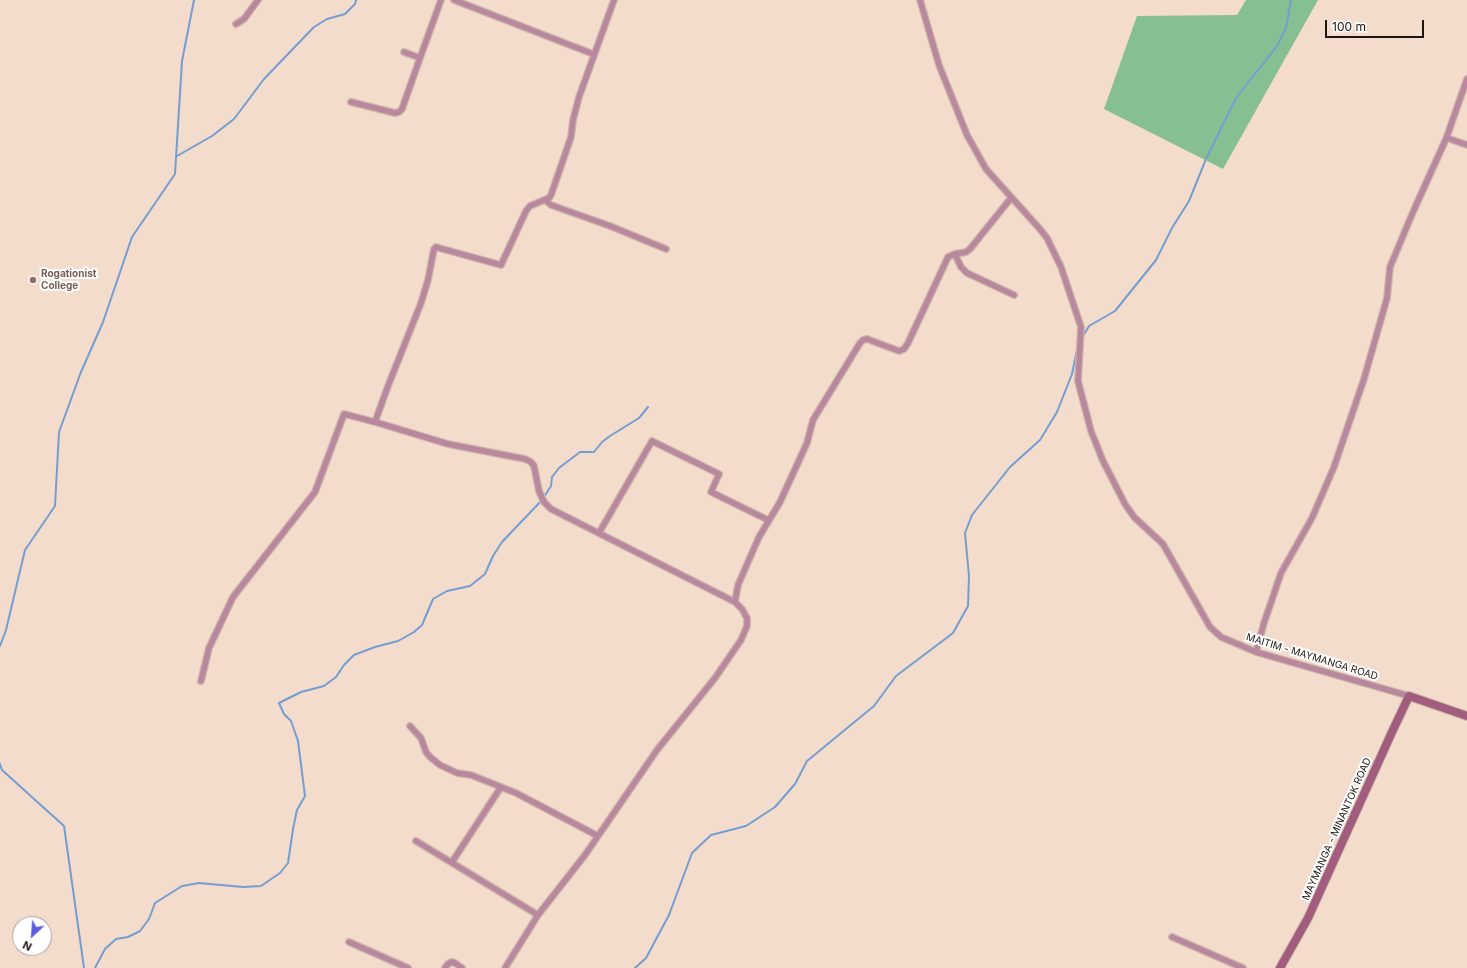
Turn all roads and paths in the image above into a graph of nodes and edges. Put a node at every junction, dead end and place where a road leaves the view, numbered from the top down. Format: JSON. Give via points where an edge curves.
{"nodes":[{"id":1,"x":258,"y":0,"type":"edge"},
{"id":2,"x":441,"y":0,"type":"edge"},
{"id":3,"x":454,"y":0,"type":"edge"},
{"id":4,"x":614,"y":0,"type":"edge"},
{"id":5,"x":920,"y":0,"type":"edge"},
{"id":6,"x":236,"y":24,"type":"dead end"},
{"id":7,"x":404,"y":52,"type":"dead end"},
{"id":8,"x":593,"y":54,"type":"junction"},
{"id":9,"x":420,"y":58,"type":"junction"},
{"id":10,"x":1467,"y":79,"type":"edge"},
{"id":11,"x":351,"y":102,"type":"dead end"},
{"id":12,"x":1447,"y":138,"type":"junction"},
{"id":13,"x":1467,"y":145,"type":"edge"},
{"id":14,"x":1011,"y":198,"type":"junction"},
{"id":15,"x":545,"y":200,"type":"junction"},
{"id":16,"x":666,"y":249,"type":"dead end"},
{"id":17,"x":955,"y":254,"type":"junction"},
{"id":18,"x":1014,"y":295,"type":"dead end"},
{"id":19,"x":375,"y":422,"type":"junction"},
{"id":20,"x":768,"y":520,"type":"junction"},
{"id":21,"x":600,"y":533,"type":"junction"},
{"id":22,"x":736,"y":602,"type":"junction"},
{"id":23,"x":1256,"y":652,"type":"junction"},
{"id":24,"x":201,"y":681,"type":"dead end"},
{"id":25,"x":1410,"y":696,"type":"junction"},
{"id":26,"x":1467,"y":716,"type":"edge"},
{"id":27,"x":410,"y":726,"type":"dead end"},
{"id":28,"x":500,"y":787,"type":"junction"},
{"id":29,"x":598,"y":836,"type":"junction"},
{"id":30,"x":416,"y":841,"type":"dead end"},
{"id":31,"x":452,"y":862,"type":"junction"},
{"id":32,"x":538,"y":915,"type":"junction"},
{"id":33,"x":1172,"y":937,"type":"dead end"},
{"id":34,"x":349,"y":942,"type":"dead end"},
{"id":35,"x":407,"y":968,"type":"edge"},
{"id":36,"x":445,"y":968,"type":"edge"},
{"id":37,"x":462,"y":968,"type":"edge"},
{"id":38,"x":505,"y":968,"type":"edge"},
{"id":39,"x":1243,"y":968,"type":"edge"},
{"id":40,"x":1280,"y":968,"type":"edge"}],
"edges":[{"from":1,"to":6,"type":"street","via":[[244,19]]},
{"from":2,"to":9,"type":"street"},
{"from":3,"to":8,"type":"street"},
{"from":4,"to":8,"type":"street"},
{"from":5,"to":14,"type":"street","name":"MAITIM - MAYMANGA ROAD","via":[[939,65],[967,135],[986,169]]},
{"from":7,"to":9,"type":"street"},
{"from":8,"to":15,"type":"street","via":[[559,176],[551,195]]},
{"from":9,"to":11,"type":"street","via":[[399,112]]},
{"from":10,"to":12,"type":"street"},
{"from":12,"to":13,"type":"street"},
{"from":12,"to":23,"type":"street","via":[[1390,267],[1387,298],[1364,379],[1334,467],[1312,518],[1281,572]]},
{"from":14,"to":17,"type":"street","via":[[970,249]]},
{"from":14,"to":23,"type":"street","name":"MAITIM - MAYMANGA ROAD","via":[[1047,238],[1061,266],[1081,327],[1078,381],[1103,461],[1126,504],[1134,517],[1163,544],[1210,627],[1221,637]]},
{"from":15,"to":16,"type":"street","via":[[551,205]]},
{"from":15,"to":19,"type":"street","via":[[533,204],[526,211],[501,265],[436,247],[434,249],[421,303]]},
{"from":17,"to":18,"type":"street","via":[[967,273]]},
{"from":17,"to":20,"type":"street","via":[[950,255],[946,262],[904,349],[899,351],[867,339],[860,343],[813,420],[805,449],[780,502]]},
{"from":19,"to":21,"type":"street","via":[[448,444],[525,459],[534,466],[539,491],[551,509]]},
{"from":19,"to":24,"type":"street","via":[[344,414],[315,492],[233,597],[209,648]]},
{"from":20,"to":21,"type":"street","via":[[711,492],[719,474],[652,441]]},
{"from":20,"to":22,"type":"street","via":[[738,585]]},
{"from":21,"to":22,"type":"street"},
{"from":22,"to":29,"type":"street","via":[[747,618],[747,626],[741,640],[700,698],[657,750]]},
{"from":23,"to":25,"type":"street","name":"MAITIM - MAYMANGA ROAD"},
{"from":25,"to":26,"type":"street","name":"MAITIM - MAYMANGA ROAD"},
{"from":25,"to":40,"type":"street","name":"MAYMANGA - MINANTOK ROAD","via":[[1308,918]]},
{"from":27,"to":28,"type":"street","via":[[422,738],[426,752],[435,762],[457,773],[471,775]]},
{"from":28,"to":29,"type":"street"},
{"from":28,"to":31,"type":"street"},
{"from":29,"to":32,"type":"street"},
{"from":30,"to":31,"type":"street"},
{"from":31,"to":32,"type":"street"},
{"from":32,"to":38,"type":"street"},
{"from":33,"to":39,"type":"street"},
{"from":34,"to":35,"type":"street"},
{"from":36,"to":37,"type":"street","via":[[451,962]]}]}
